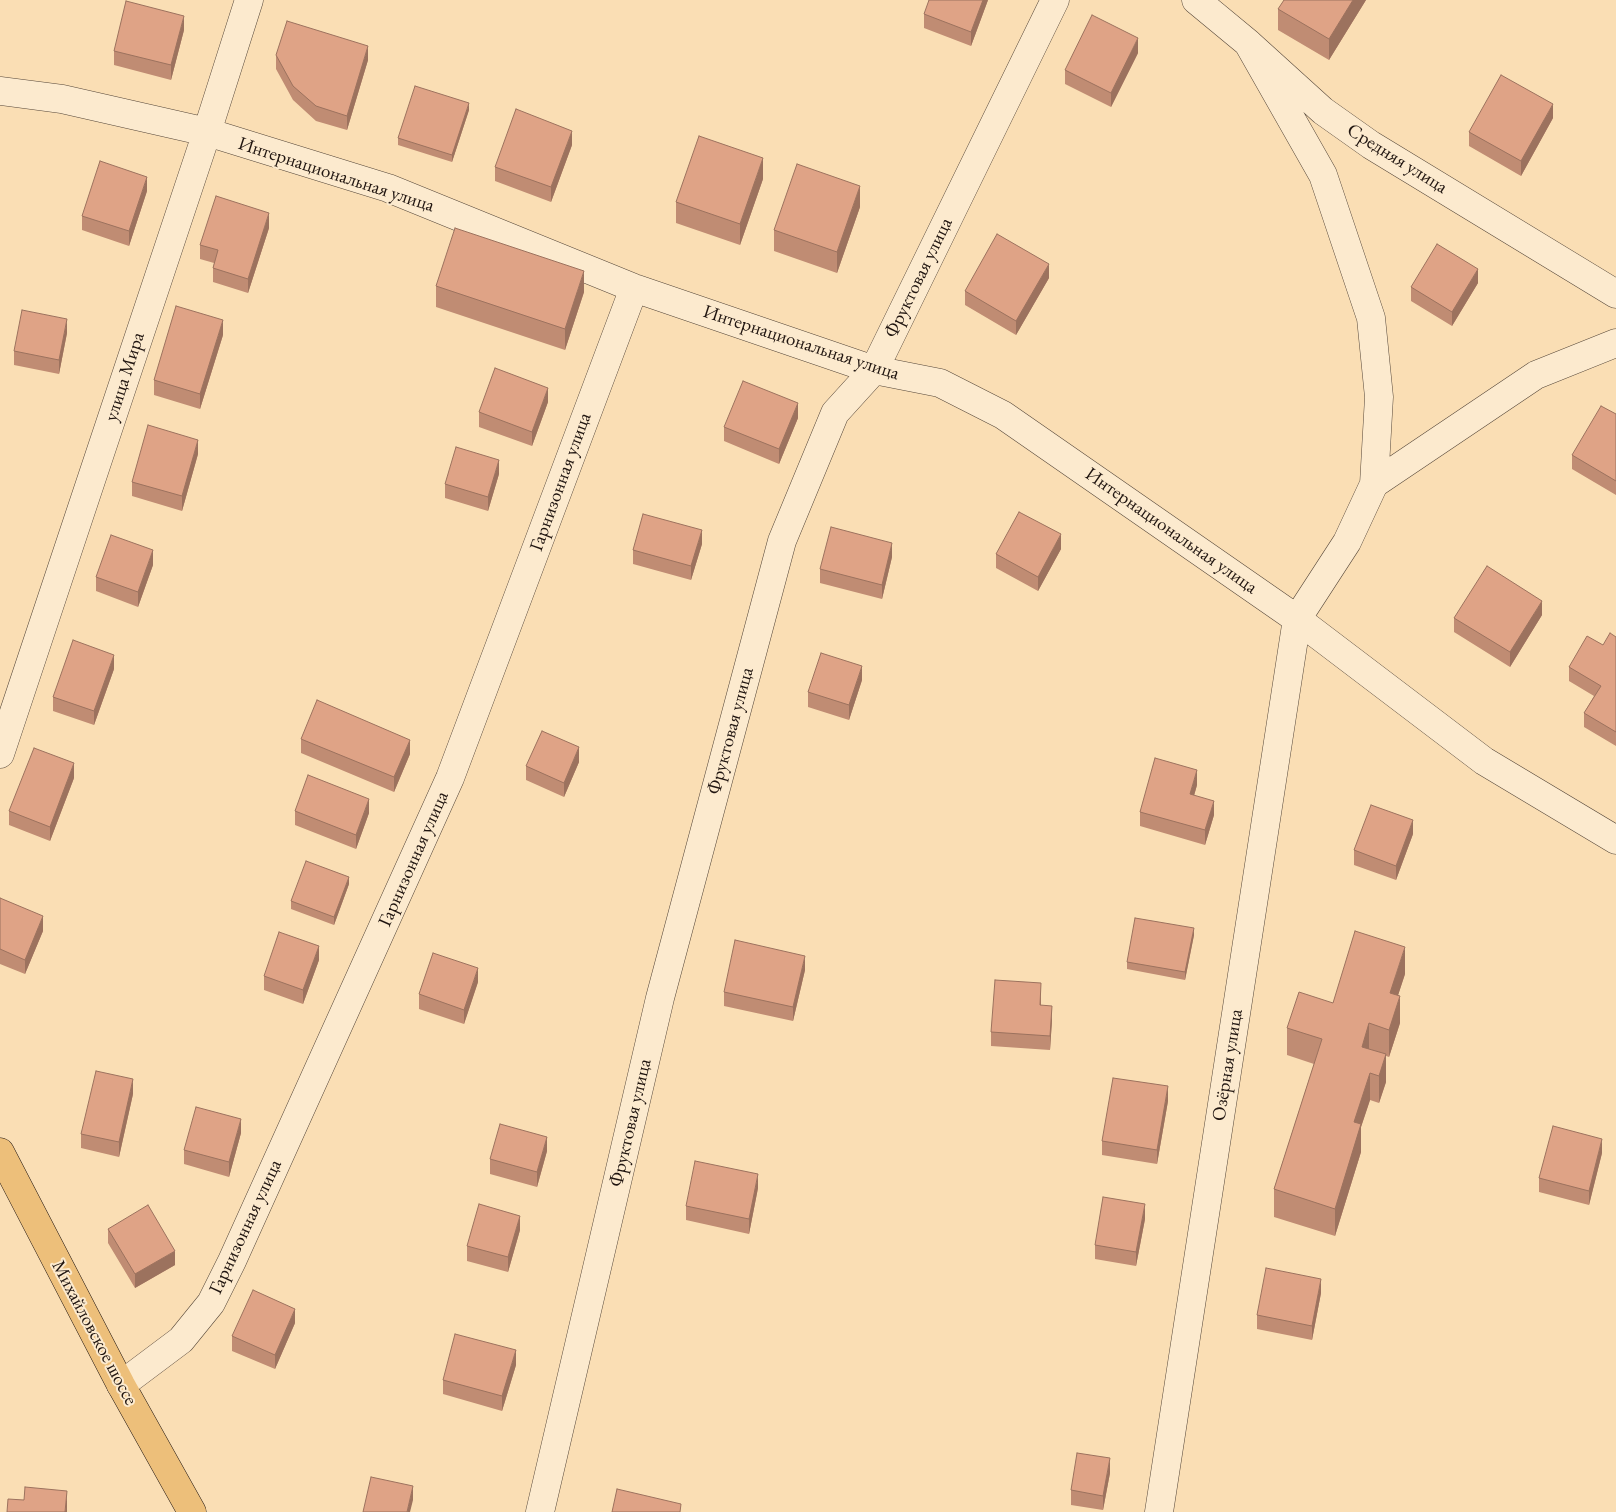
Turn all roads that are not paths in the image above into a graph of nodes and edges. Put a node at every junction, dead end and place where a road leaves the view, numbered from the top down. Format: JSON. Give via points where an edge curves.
{"nodes":[{"id":1,"x":249,"y":0,"type":"edge"},
{"id":2,"x":1055,"y":0,"type":"edge"},
{"id":3,"x":1196,"y":0,"type":"edge"},
{"id":4,"x":1248,"y":43,"type":"junction"},
{"id":5,"x":0,"y":91,"type":"edge"},
{"id":6,"x":207,"y":132,"type":"junction"},
{"id":7,"x":634,"y":288,"type":"junction"},
{"id":8,"x":1616,"y":294,"type":"edge"},
{"id":9,"x":1616,"y":343,"type":"edge"},
{"id":10,"x":874,"y":370,"type":"junction"},
{"id":11,"x":1374,"y":484,"type":"junction"},
{"id":12,"x":1297,"y":619,"type":"junction"},
{"id":13,"x":0,"y":754,"type":"edge"},
{"id":14,"x":1616,"y":840,"type":"edge"},
{"id":15,"x":0,"y":1152,"type":"edge"},
{"id":16,"x":121,"y":1385,"type":"junction"},
{"id":17,"x":192,"y":1512,"type":"edge"},
{"id":18,"x":540,"y":1512,"type":"edge"},
{"id":19,"x":1159,"y":1512,"type":"edge"}],
"edges":[{"from":1,"to":6,"type":"street","name":"улица Мира"},
{"from":2,"to":10,"type":"street","name":"Фруктовая улица"},
{"from":3,"to":4,"type":"street","name":"Средняя улица"},
{"from":4,"to":8,"type":"street","name":"Средняя улица","via":[[1323,111],[1371,145]]},
{"from":4,"to":11,"type":"street","via":[[1323,175],[1371,318],[1380,396]]},
{"from":5,"to":6,"type":"street","name":"Интернациональная улица","via":[[62,99]]},
{"from":6,"to":7,"type":"street","name":"Интернациональная улица","via":[[388,188]]},
{"from":6,"to":13,"type":"street","name":"улица Мира"},
{"from":7,"to":10,"type":"street","name":"Интернациональная улица"},
{"from":7,"to":16,"type":"street","name":"Гарнизонная улица","via":[[450,778],[232,1261],[210,1303],[181,1340]]},
{"from":9,"to":11,"type":"street","via":[[1536,375]]},
{"from":10,"to":12,"type":"street","name":"Интернациональная улица","via":[[940,383],[1003,415]]},
{"from":10,"to":18,"type":"street","name":"Фруктовая улица","via":[[835,413],[782,542],[660,998]]},
{"from":11,"to":12,"type":"street","via":[[1347,542]]},
{"from":12,"to":14,"type":"street","name":"Интернациональная улица","via":[[1484,761]]},
{"from":12,"to":19,"type":"street","name":"Озёрная улица"},
{"from":15,"to":16,"type":"main road","name":"Михайловское шоссе"},
{"from":16,"to":17,"type":"main road","name":"Михайловское шоссе"}]}
